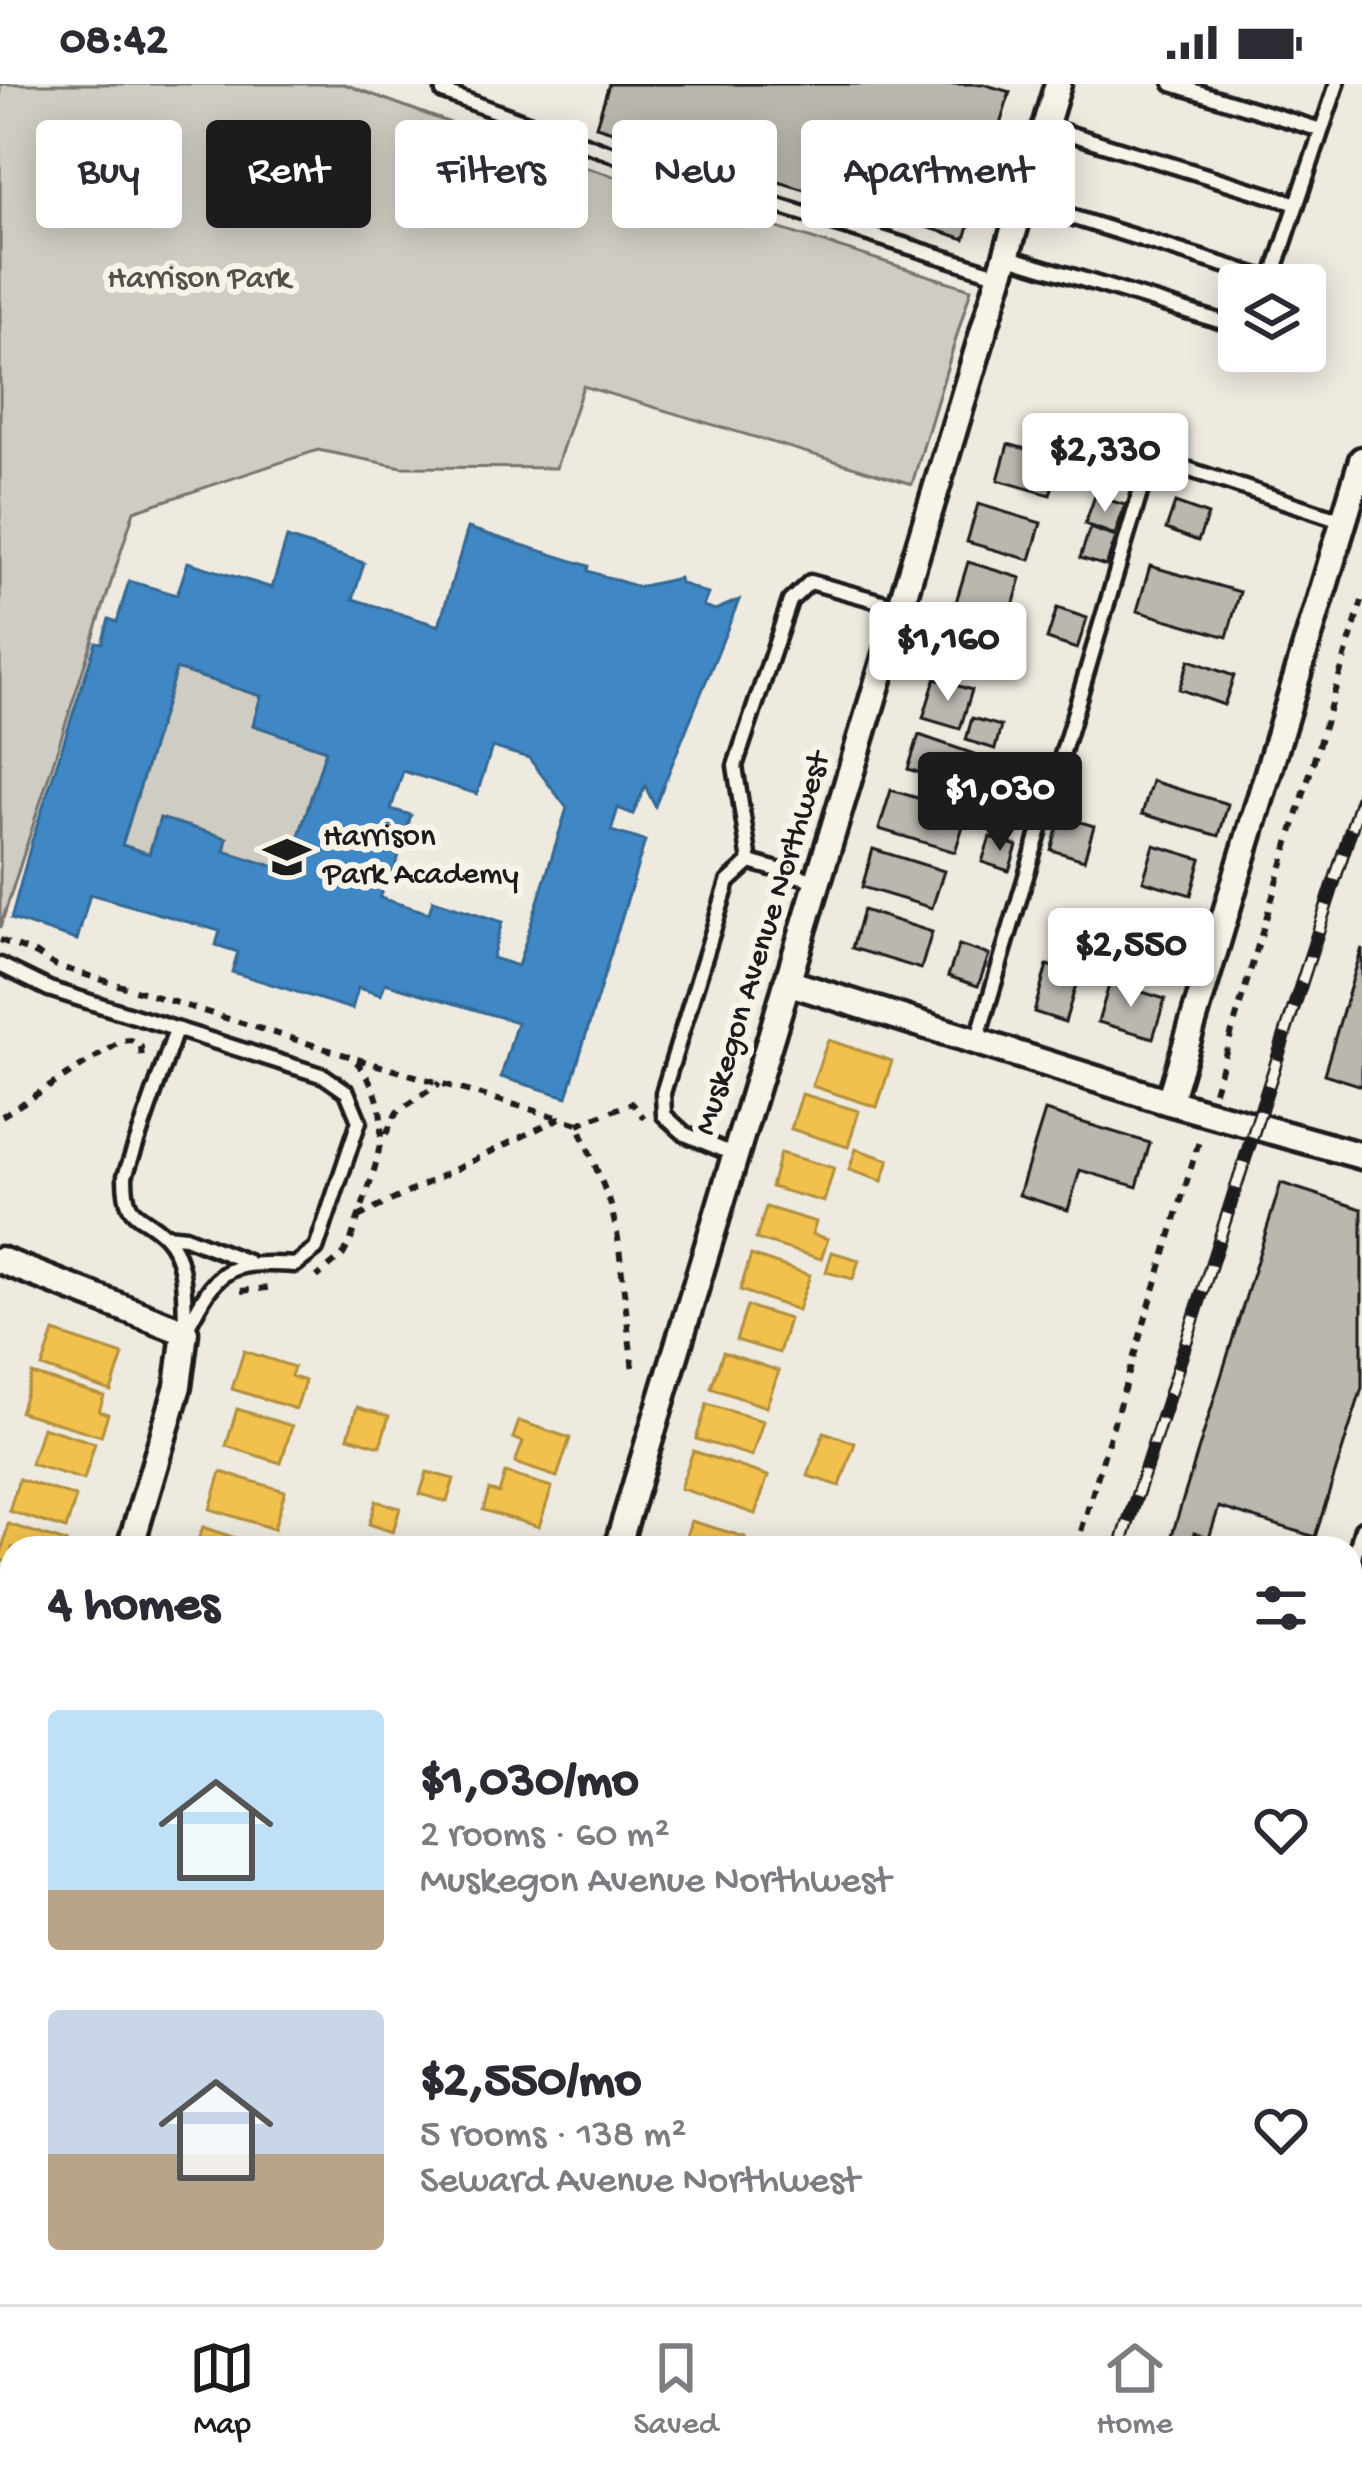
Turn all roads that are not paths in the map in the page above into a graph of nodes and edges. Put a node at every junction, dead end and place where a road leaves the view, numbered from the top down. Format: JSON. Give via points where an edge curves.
{"nodes":[{"id":1,"x":1058,"y":84,"type":"edge"},
{"id":2,"x":1172,"y":84,"type":"edge"},
{"id":3,"x":1337,"y":84,"type":"edge"},
{"id":4,"x":442,"y":92,"type":"dead end"},
{"id":5,"x":1048,"y":120,"type":"edge"},
{"id":6,"x":1321,"y":130,"type":"junction"},
{"id":7,"x":1075,"y":135,"type":"edge"},
{"id":8,"x":1297,"y":204,"type":"junction"},
{"id":9,"x":1075,"y":219,"type":"edge"},
{"id":10,"x":1014,"y":228,"type":"edge"},
{"id":11,"x":1277,"y":264,"type":"edge"},
{"id":12,"x":1218,"y":265,"type":"edge"},
{"id":13,"x":1003,"y":266,"type":"junction"},
{"id":14,"x":1218,"y":322,"type":"edge"},
{"id":15,"x":1362,"y":460,"type":"edge"},
{"id":16,"x":1344,"y":520,"type":"junction"},
{"id":17,"x":900,"y":607,"type":"junction"},
{"id":18,"x":750,"y":862,"type":"junction"},
{"id":19,"x":818,"y":881,"type":"junction"},
{"id":20,"x":0,"y":965,"type":"edge"},
{"id":21,"x":787,"y":982,"type":"junction"},
{"id":22,"x":176,"y":1030,"type":"junction"},
{"id":23,"x":976,"y":1042,"type":"junction"},
{"id":24,"x":1169,"y":1102,"type":"junction"},
{"id":25,"x":735,"y":1155,"type":"junction"},
{"id":26,"x":1362,"y":1156,"type":"edge"},
{"id":27,"x":164,"y":1235,"type":"junction"},
{"id":28,"x":0,"y":1260,"type":"edge"},
{"id":29,"x":249,"y":1262,"type":"junction"},
{"id":30,"x":184,"y":1333,"type":"junction"},
{"id":31,"x":134,"y":1536,"type":"edge"},
{"id":32,"x":621,"y":1536,"type":"edge"}],
"edges":[{"from":1,"to":5,"type":"street","name":"Muskegon Avenue Northwest"},
{"from":2,"to":6,"type":"lane"},
{"from":3,"to":6,"type":"lane"},
{"from":4,"to":13,"type":"lane","via":[[615,155]]},
{"from":6,"to":8,"type":"lane"},
{"from":7,"to":8,"type":"lane"},
{"from":8,"to":11,"type":"lane"},
{"from":9,"to":12,"type":"lane"},
{"from":10,"to":13,"type":"street","name":"Muskegon Avenue Northwest"},
{"from":13,"to":14,"type":"lane"},
{"from":13,"to":17,"type":"street","name":"Muskegon Avenue Northwest"},
{"from":15,"to":16,"type":"street"},
{"from":16,"to":23,"type":"lane","via":[[1166,462],[1148,466]]},
{"from":16,"to":24,"type":"street"},
{"from":17,"to":18,"type":"lane","via":[[810,582],[790,601],[735,766]]},
{"from":17,"to":19,"type":"street","name":"Muskegon Avenue Northwest"},
{"from":18,"to":19,"type":"lane"},
{"from":18,"to":25,"type":"lane","via":[[728,882],[663,1093],[664,1115],[685,1134]]},
{"from":19,"to":21,"type":"street","name":"Muskegon Avenue Northwest"},
{"from":20,"to":22,"type":"lane"},
{"from":21,"to":23,"type":"street"},
{"from":21,"to":25,"type":"street","name":"Muskegon Avenue Northwest"},
{"from":22,"to":27,"type":"lane","via":[[125,1176],[125,1199]]},
{"from":22,"to":29,"type":"lane","via":[[324,1076],[347,1093],[359,1121],[316,1249],[296,1265]]},
{"from":23,"to":24,"type":"street"},
{"from":24,"to":26,"type":"street"},
{"from":25,"to":32,"type":"street","name":"Muskegon Avenue Northwest"},
{"from":27,"to":29,"type":"lane"},
{"from":27,"to":30,"type":"lane","via":[[184,1280]]},
{"from":28,"to":30,"type":"street"},
{"from":29,"to":30,"type":"lane","via":[[208,1289]]},
{"from":30,"to":31,"type":"street","via":[[178,1386]]}]}
